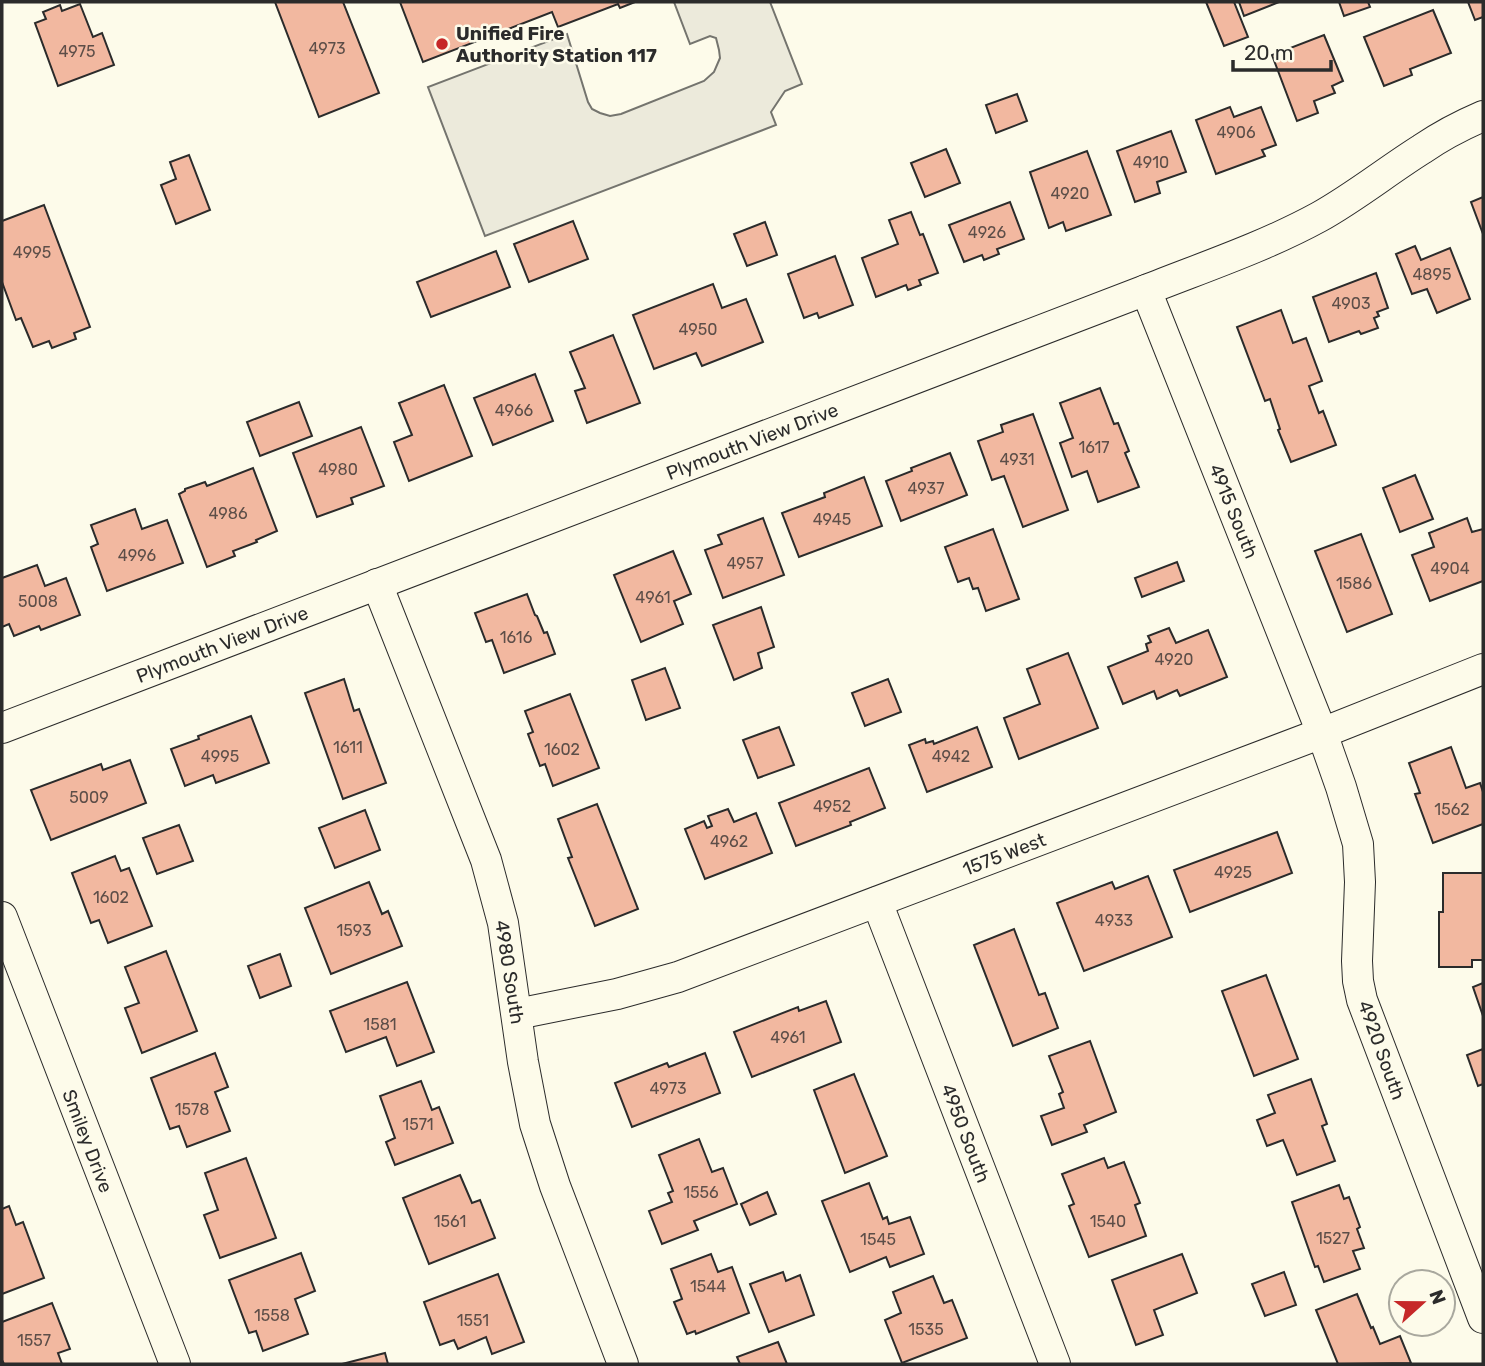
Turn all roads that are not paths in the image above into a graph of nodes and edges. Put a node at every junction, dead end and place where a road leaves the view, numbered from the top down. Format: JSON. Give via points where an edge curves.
{"nodes":[{"id":1,"x":1483,"y":116,"type":"edge"},
{"id":2,"x":1146,"y":290,"type":"junction"},
{"id":3,"x":377,"y":584,"type":"junction"},
{"id":4,"x":1483,"y":669,"type":"edge"},
{"id":5,"x":2,"y":728,"type":"edge"},
{"id":6,"x":1322,"y":733,"type":"junction"},
{"id":7,"x":877,"y":902,"type":"junction"},
{"id":8,"x":2,"y":917,"type":"edge"},
{"id":9,"x":517,"y":1014,"type":"junction"},
{"id":10,"x":1483,"y":1318,"type":"edge"},
{"id":11,"x":174,"y":1364,"type":"edge"},
{"id":12,"x":624,"y":1364,"type":"edge"},
{"id":13,"x":1055,"y":1364,"type":"edge"}],
"edges":[{"from":1,"to":2,"type":"street","name":"Plymouth View Drive","via":[[1420,149],[1317,218]]},
{"from":2,"to":3,"type":"street","name":"Plymouth View Drive"},
{"from":2,"to":6,"type":"street","name":"4915 South"},
{"from":3,"to":5,"type":"street","name":"Plymouth View Drive"},
{"from":3,"to":9,"type":"street","name":"4980 South","via":[[486,860],[503,923]]},
{"from":4,"to":6,"type":"street","name":"1575 West"},
{"from":6,"to":7,"type":"street","name":"1575 West"},
{"from":6,"to":10,"type":"street","name":"4920 South","via":[[1357,844],[1357,961],[1362,1000]]},
{"from":7,"to":9,"type":"street","name":"1575 West","via":[[678,977],[617,995]]},
{"from":7,"to":13,"type":"street","name":"4950 South"},
{"from":8,"to":11,"type":"street","name":"Smiley Drive"},
{"from":9,"to":12,"type":"street","name":"4980 South","via":[[528,1093],[544,1155]]}]}
